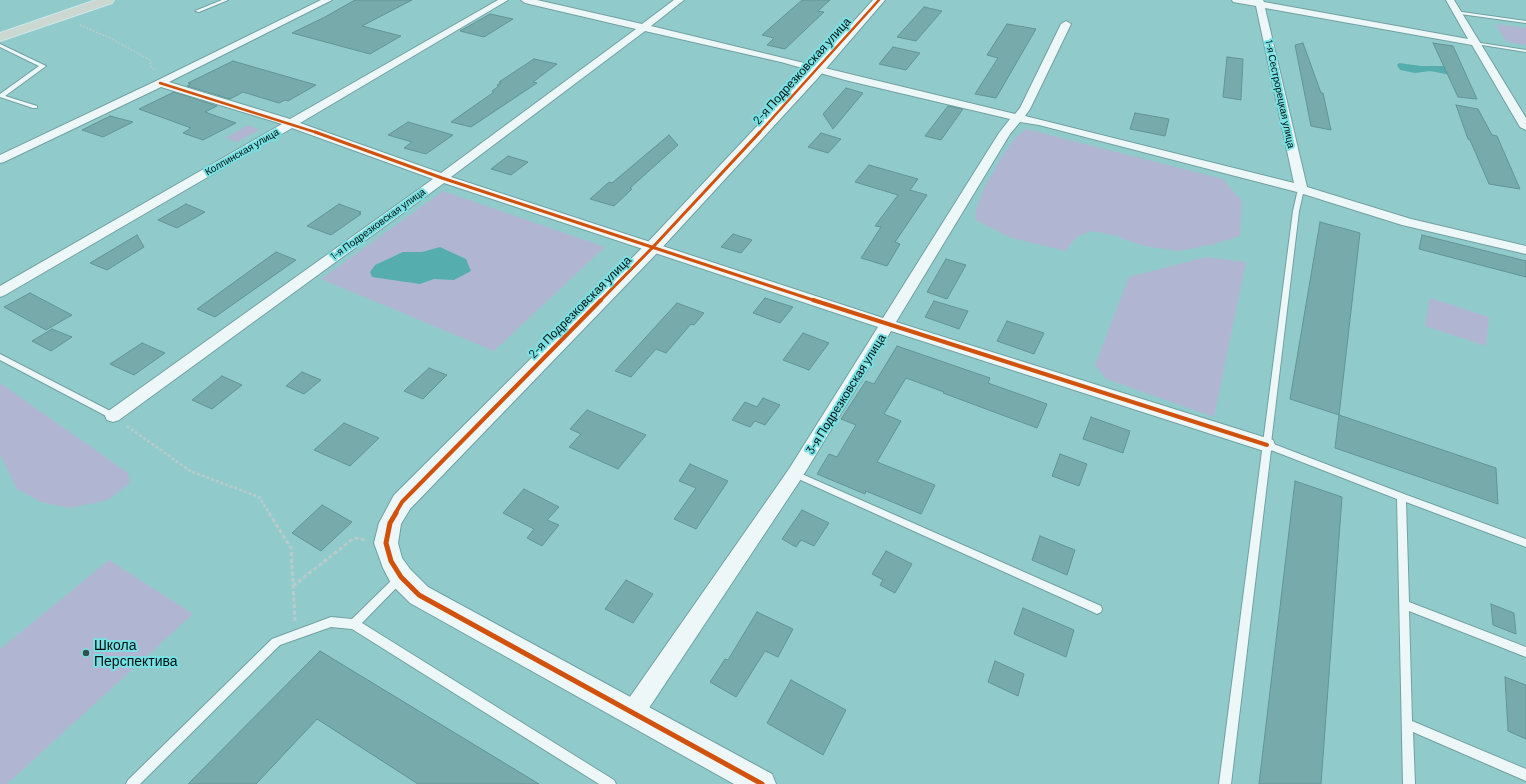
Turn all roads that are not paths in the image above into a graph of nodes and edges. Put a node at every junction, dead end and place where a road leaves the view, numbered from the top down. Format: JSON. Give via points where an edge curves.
{"nodes":[{"id":1,"x":82,"y":0,"type":"edge"},
{"id":2,"x":108,"y":0,"type":"edge"},
{"id":3,"x":226,"y":0,"type":"edge"},
{"id":4,"x":328,"y":0,"type":"edge"},
{"id":5,"x":504,"y":0,"type":"edge"},
{"id":6,"x":525,"y":0,"type":"edge"},
{"id":7,"x":680,"y":0,"type":"edge"},
{"id":8,"x":879,"y":0,"type":"edge"},
{"id":9,"x":1236,"y":0,"type":"edge"},
{"id":10,"x":1450,"y":0,"type":"edge"},
{"id":11,"x":1259,"y":2,"type":"edge"},
{"id":12,"x":197,"y":11,"type":"dead end"},
{"id":13,"x":1455,"y":12,"type":"junction"},
{"id":14,"x":1526,"y":22,"type":"edge"},
{"id":15,"x":1066,"y":24,"type":"dead end"},
{"id":16,"x":0,"y":28,"type":"edge"},
{"id":17,"x":644,"y":28,"type":"junction"},
{"id":18,"x":0,"y":37,"type":"edge"},
{"id":19,"x":1476,"y":43,"type":"junction"},
{"id":20,"x":0,"y":45,"type":"edge"},
{"id":21,"x":1526,"y":51,"type":"edge"},
{"id":22,"x":818,"y":69,"type":"junction"},
{"id":23,"x":165,"y":80,"type":"junction"},
{"id":24,"x":35,"y":107,"type":"dead end"},
{"id":25,"x":1018,"y":118,"type":"junction"},
{"id":26,"x":290,"y":124,"type":"junction"},
{"id":27,"x":1526,"y":127,"type":"edge"},
{"id":28,"x":0,"y":158,"type":"edge"},
{"id":29,"x":442,"y":178,"type":"junction"},
{"id":30,"x":1301,"y":189,"type":"junction"},
{"id":31,"x":653,"y":247,"type":"junction"},
{"id":32,"x":1526,"y":250,"type":"edge"},
{"id":33,"x":0,"y":292,"type":"edge"},
{"id":34,"x":888,"y":325,"type":"junction"},
{"id":35,"x":0,"y":357,"type":"edge"},
{"id":36,"x":113,"y":416,"type":"joint"},
{"id":37,"x":1267,"y":445,"type":"junction"},
{"id":38,"x":795,"y":474,"type":"junction"},
{"id":39,"x":1401,"y":497,"type":"junction"},
{"id":40,"x":1526,"y":544,"type":"edge"},
{"id":41,"x":401,"y":577,"type":"junction"},
{"id":42,"x":1404,"y":605,"type":"junction"},
{"id":43,"x":1097,"y":609,"type":"dead end"},
{"id":44,"x":354,"y":624,"type":"junction"},
{"id":45,"x":1526,"y":652,"type":"edge"},
{"id":46,"x":632,"y":712,"type":"junction"},
{"id":47,"x":1407,"y":724,"type":"junction"},
{"id":48,"x":1526,"y":775,"type":"edge"},
{"id":49,"x":132,"y":784,"type":"edge"},
{"id":50,"x":610,"y":784,"type":"edge"},
{"id":51,"x":762,"y":784,"type":"edge"},
{"id":52,"x":1225,"y":784,"type":"edge"},
{"id":53,"x":1409,"y":784,"type":"edge"}],
"edges":[{"from":1,"to":16,"type":"highway"},
{"from":2,"to":18,"type":"highway"},
{"from":3,"to":12,"type":"lane"},
{"from":4,"to":23,"type":"street"},
{"from":5,"to":26,"type":"street","name":"Колпинская улица"},
{"from":6,"to":17,"type":"street"},
{"from":7,"to":17,"type":"street","name":"1-я Подрезковская улица"},
{"from":8,"to":22,"type":"street","name":"2-я Подрезковская улица"},
{"from":9,"to":11,"type":"street"},
{"from":10,"to":13,"type":"street"},
{"from":11,"to":19,"type":"street"},
{"from":11,"to":30,"type":"street","name":"1-я Сестрорецкая улица"},
{"from":13,"to":14,"type":"lane"},
{"from":13,"to":19,"type":"street"},
{"from":15,"to":25,"type":"street","name":"3-я Подрезковская улица","via":[[1025,109]]},
{"from":17,"to":22,"type":"street"},
{"from":17,"to":29,"type":"street","name":"1-я Подрезковская улица"},
{"from":19,"to":21,"type":"lane"},
{"from":19,"to":27,"type":"street"},
{"from":20,"to":24,"type":"lane","via":[[43,66],[0,96]]},
{"from":22,"to":25,"type":"street"},
{"from":22,"to":31,"type":"street","name":"2-я Подрезковская улица"},
{"from":23,"to":26,"type":"street"},
{"from":23,"to":28,"type":"street"},
{"from":25,"to":30,"type":"street"},
{"from":25,"to":34,"type":"street","name":"3-я Подрезковская улица","via":[[1005,133]]},
{"from":26,"to":29,"type":"street"},
{"from":26,"to":33,"type":"street","name":"Колпинская улица"},
{"from":29,"to":31,"type":"street"},
{"from":29,"to":36,"type":"street","name":"1-я Подрезковская улица"},
{"from":30,"to":32,"type":"street","via":[[1407,222]]},
{"from":30,"to":37,"type":"lane","via":[[1296,210]]},
{"from":31,"to":34,"type":"street"},
{"from":31,"to":41,"type":"street","name":"2-я Подрезковская улица","via":[[402,502],[390,523],[386,543],[391,561]]},
{"from":34,"to":37,"type":"street"},
{"from":34,"to":38,"type":"street","name":"3-я Подрезковская улица"},
{"from":35,"to":36,"type":"lane"},
{"from":37,"to":39,"type":"lane"},
{"from":37,"to":52,"type":"lane"},
{"from":38,"to":43,"type":"lane"},
{"from":38,"to":46,"type":"street","name":"3-я Подрезковская улица"},
{"from":39,"to":40,"type":"lane"},
{"from":39,"to":42,"type":"lane"},
{"from":41,"to":44,"type":"lane"},
{"from":41,"to":46,"type":"street","via":[[419,595]]},
{"from":42,"to":45,"type":"lane"},
{"from":42,"to":47,"type":"lane"},
{"from":44,"to":49,"type":"lane","via":[[331,622],[276,642]]},
{"from":44,"to":50,"type":"lane"},
{"from":46,"to":51,"type":"street"},
{"from":47,"to":48,"type":"lane"},
{"from":47,"to":53,"type":"lane"}]}
